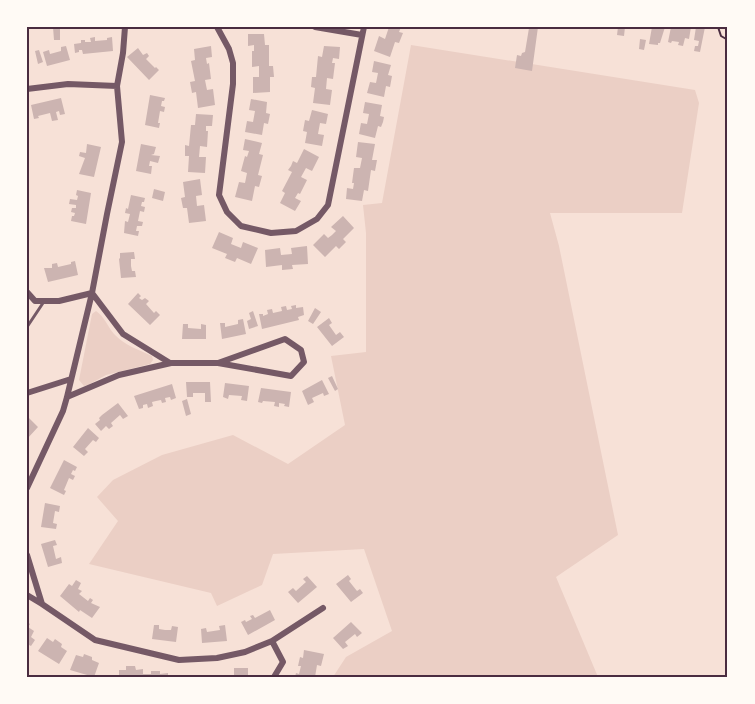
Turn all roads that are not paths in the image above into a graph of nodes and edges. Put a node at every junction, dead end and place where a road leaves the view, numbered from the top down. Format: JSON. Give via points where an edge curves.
{"nodes":[{"id":1,"x":124,"y":27,"type":"edge"},
{"id":2,"x":217,"y":27,"type":"edge"},
{"id":3,"x":315,"y":27,"type":"edge"},
{"id":4,"x":364,"y":27,"type":"edge"},
{"id":5,"x":362,"y":35,"type":"junction"},
{"id":6,"x":117,"y":86,"type":"junction"},
{"id":7,"x":27,"y":89,"type":"edge"},
{"id":8,"x":27,"y":292,"type":"edge"},
{"id":9,"x":92,"y":292,"type":"junction"},
{"id":10,"x":44,"y":301,"type":"junction"},
{"id":11,"x":27,"y":327,"type":"edge"},
{"id":12,"x":171,"y":363,"type":"junction"},
{"id":13,"x":218,"y":363,"type":"junction"},
{"id":14,"x":72,"y":379,"type":"junction"},
{"id":15,"x":27,"y":393,"type":"edge"},
{"id":16,"x":67,"y":397,"type":"junction"},
{"id":17,"x":27,"y":488,"type":"edge"},
{"id":18,"x":27,"y":555,"type":"edge"},
{"id":19,"x":27,"y":595,"type":"edge"},
{"id":20,"x":42,"y":604,"type":"junction"},
{"id":21,"x":323,"y":608,"type":"dead end"},
{"id":22,"x":272,"y":641,"type":"junction"},
{"id":23,"x":274,"y":677,"type":"edge"}],
"edges":[{"from":1,"to":6,"type":"street"},
{"from":2,"to":5,"type":"street","via":[[229,49],[233,84],[219,195],[226,212],[241,226],[271,233],[296,231],[317,219],[327,205]]},
{"from":3,"to":5,"type":"street"},
{"from":4,"to":5,"type":"street"},
{"from":6,"to":7,"type":"street","via":[[68,84]]},
{"from":6,"to":9,"type":"street","via":[[122,142]]},
{"from":8,"to":10,"type":"street","via":[[35,301]]},
{"from":9,"to":10,"type":"street","via":[[59,302]]},
{"from":9,"to":12,"type":"street","via":[[123,334]]},
{"from":9,"to":14,"type":"street"},
{"from":10,"to":11,"type":"lane"},
{"from":12,"to":13,"type":"street"},
{"from":12,"to":16,"type":"street","via":[[119,375]]},
{"from":13,"to":13,"type":"street","via":[[291,376],[304,362],[301,350],[285,339]]},
{"from":14,"to":15,"type":"street"},
{"from":14,"to":16,"type":"street"},
{"from":16,"to":17,"type":"street"},
{"from":18,"to":20,"type":"street"},
{"from":19,"to":20,"type":"street"},
{"from":20,"to":22,"type":"street","via":[[95,640],[179,660],[217,658]]},
{"from":21,"to":22,"type":"street"},
{"from":22,"to":23,"type":"street","via":[[283,662]]}]}
